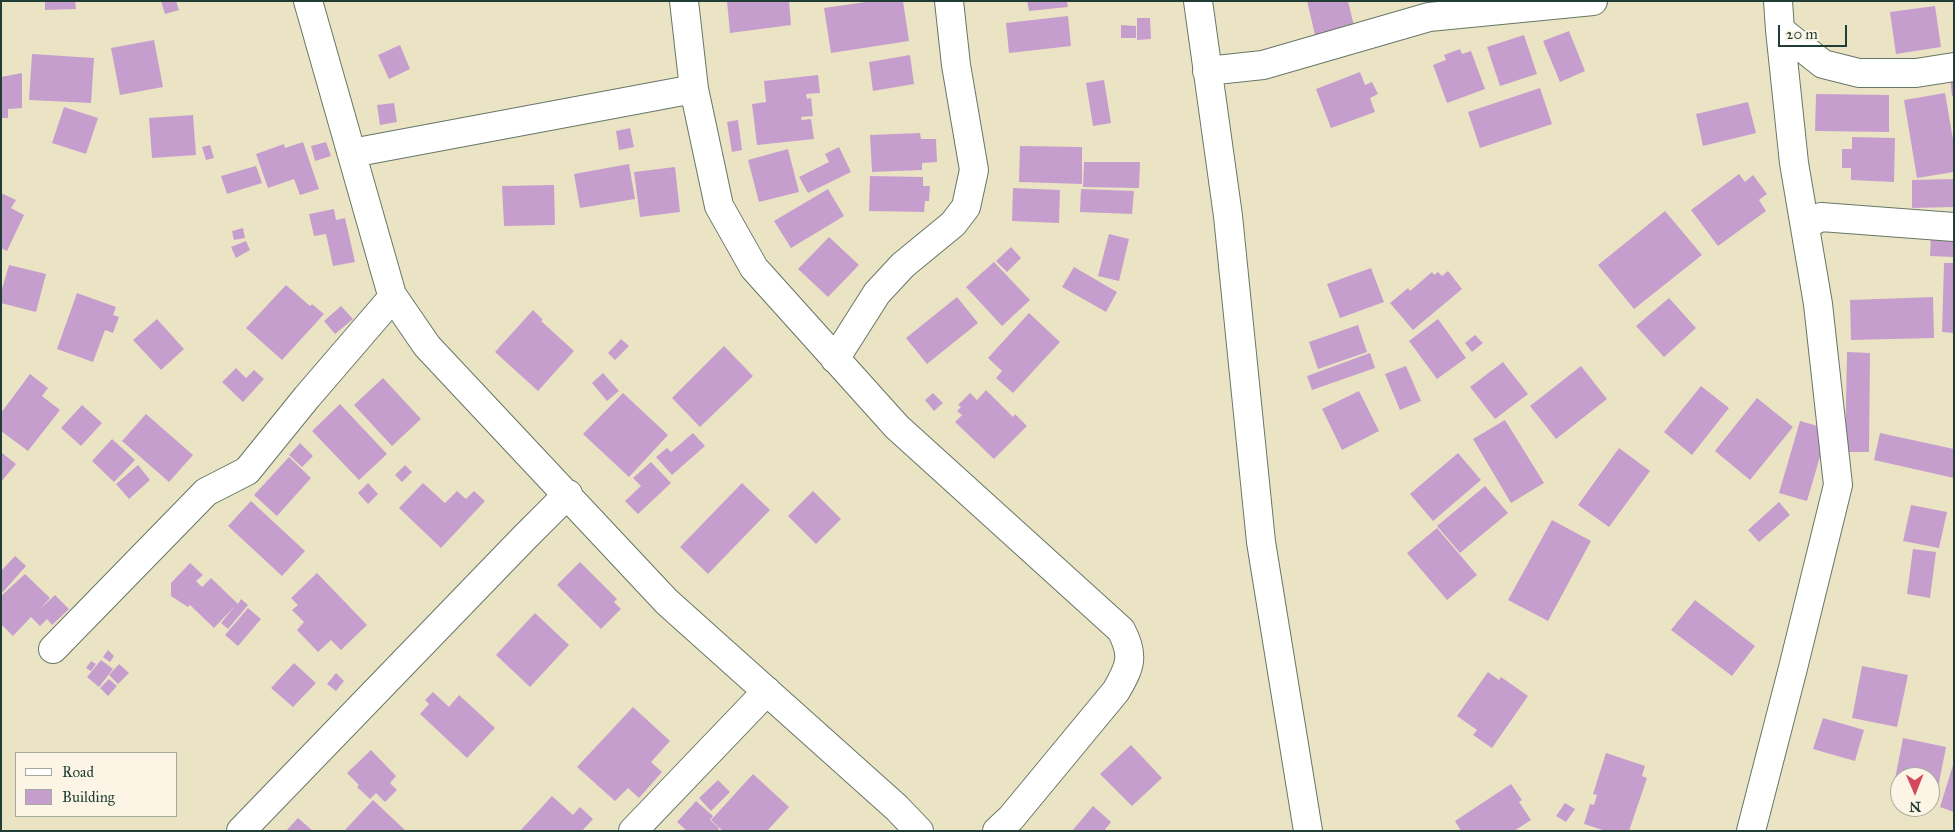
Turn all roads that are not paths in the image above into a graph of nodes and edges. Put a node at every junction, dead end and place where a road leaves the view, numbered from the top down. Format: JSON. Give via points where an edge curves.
{"nodes":[{"id":1,"x":308,"y":1,"type":"edge"},
{"id":2,"x":684,"y":1,"type":"edge"},
{"id":3,"x":949,"y":1,"type":"edge"},
{"id":4,"x":1198,"y":1,"type":"edge"},
{"id":5,"x":1593,"y":1,"type":"edge"},
{"id":6,"x":1778,"y":1,"type":"edge"},
{"id":7,"x":1780,"y":30,"type":"junction"},
{"id":8,"x":1954,"y":67,"type":"edge"},
{"id":9,"x":1207,"y":71,"type":"junction"},
{"id":10,"x":694,"y":89,"type":"junction"},
{"id":11,"x":352,"y":153,"type":"junction"},
{"id":12,"x":1805,"y":225,"type":"junction"},
{"id":13,"x":1954,"y":227,"type":"edge"},
{"id":14,"x":393,"y":297,"type":"junction"},
{"id":15,"x":835,"y":359,"type":"junction"},
{"id":16,"x":568,"y":494,"type":"junction"},
{"id":17,"x":53,"y":649,"type":"dead end"},
{"id":18,"x":767,"y":691,"type":"junction"},
{"id":19,"x":241,"y":831,"type":"edge"},
{"id":20,"x":633,"y":831,"type":"edge"},
{"id":21,"x":919,"y":831,"type":"edge"},
{"id":22,"x":997,"y":831,"type":"edge"},
{"id":23,"x":1308,"y":831,"type":"edge"},
{"id":24,"x":1751,"y":831,"type":"edge"}],
"edges":[{"from":1,"to":11,"type":"street"},
{"from":2,"to":10,"type":"street"},
{"from":3,"to":15,"type":"street","via":[[974,170],[966,207],[877,293]]},
{"from":4,"to":9,"type":"street"},
{"from":5,"to":9,"type":"street","via":[[1429,17],[1263,65]]},
{"from":6,"to":7,"type":"street"},
{"from":7,"to":8,"type":"street","via":[[1823,64],[1859,73],[1916,74]]},
{"from":7,"to":12,"type":"street","via":[[1794,163]]},
{"from":9,"to":23,"type":"street","via":[[1228,216],[1261,542]]},
{"from":10,"to":11,"type":"street"},
{"from":10,"to":15,"type":"street","via":[[720,206],[754,268]]},
{"from":11,"to":14,"type":"street"},
{"from":12,"to":13,"type":"street","via":[[1821,216]]},
{"from":12,"to":24,"type":"street","via":[[1818,304],[1838,485]]},
{"from":14,"to":16,"type":"street","via":[[427,346]]},
{"from":14,"to":17,"type":"street","via":[[247,471],[206,492]]},
{"from":15,"to":22,"type":"street","via":[[897,427],[1121,630],[1128,643],[1129,668],[1116,691]]},
{"from":16,"to":18,"type":"street","via":[[667,602]]},
{"from":16,"to":19,"type":"street"},
{"from":18,"to":20,"type":"street"},
{"from":18,"to":21,"type":"street","via":[[898,808]]}]}
